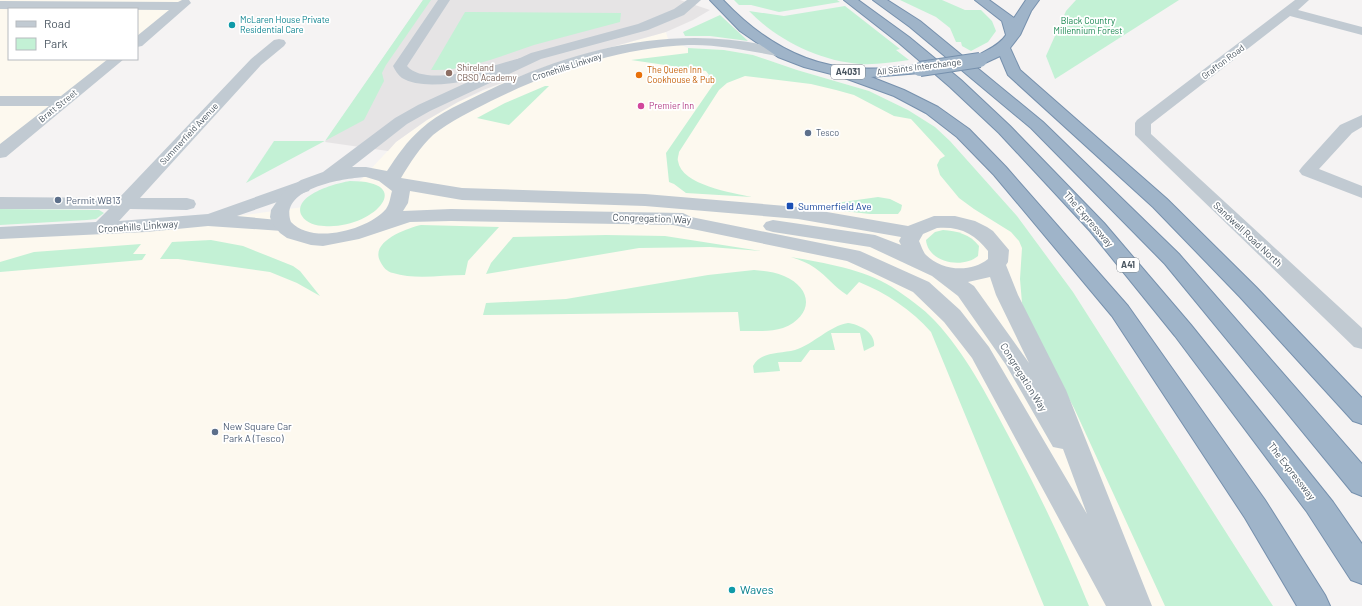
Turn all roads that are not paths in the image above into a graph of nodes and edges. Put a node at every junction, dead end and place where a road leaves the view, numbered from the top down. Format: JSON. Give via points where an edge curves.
{"nodes":[{"id":1,"x":444,"y":0,"type":"edge"},
{"id":2,"x":695,"y":0,"type":"edge"},
{"id":3,"x":716,"y":0,"type":"edge"},
{"id":4,"x":850,"y":0,"type":"edge"},
{"id":5,"x":879,"y":0,"type":"edge"},
{"id":6,"x":981,"y":0,"type":"edge"},
{"id":7,"x":1033,"y":0,"type":"edge"},
{"id":8,"x":1303,"y":0,"type":"edge"},
{"id":9,"x":185,"y":3,"type":"edge"},
{"id":10,"x":0,"y":6,"type":"edge"},
{"id":11,"x":1289,"y":12,"type":"junction"},
{"id":12,"x":1362,"y":30,"type":"edge"},
{"id":13,"x":138,"y":41,"type":"edge"},
{"id":14,"x":1008,"y":41,"type":"junction"},
{"id":15,"x":279,"y":43,"type":"dead end"},
{"id":16,"x":778,"y":52,"type":"junction"},
{"id":17,"x":116,"y":60,"type":"edge"},
{"id":18,"x":521,"y":62,"type":"junction"},
{"id":19,"x":843,"y":72,"type":"junction"},
{"id":20,"x":0,"y":101,"type":"edge"},
{"id":21,"x":65,"y":101,"type":"junction"},
{"id":22,"x":1362,"y":120,"type":"edge"},
{"id":23,"x":1143,"y":123,"type":"joint"},
{"id":24,"x":0,"y":153,"type":"edge"},
{"id":25,"x":329,"y":176,"type":"junction"},
{"id":26,"x":394,"y":181,"type":"junction"},
{"id":27,"x":302,"y":187,"type":"junction"},
{"id":28,"x":1362,"y":192,"type":"edge"},
{"id":29,"x":0,"y":204,"type":"edge"},
{"id":30,"x":122,"y":204,"type":"junction"},
{"id":31,"x":188,"y":204,"type":"dead end"},
{"id":32,"x":669,"y":218,"type":"junction"},
{"id":33,"x":208,"y":220,"type":"junction"},
{"id":34,"x":282,"y":225,"type":"junction"},
{"id":35,"x":374,"y":227,"type":"junction"},
{"id":36,"x":102,"y":228,"type":"junction"},
{"id":37,"x":68,"y":230,"type":"junction"},
{"id":38,"x":0,"y":233,"type":"edge"},
{"id":39,"x":912,"y":233,"type":"junction"},
{"id":40,"x":0,"y":249,"type":"edge"},
{"id":41,"x":996,"y":266,"type":"junction"},
{"id":42,"x":932,"y":268,"type":"junction"},
{"id":43,"x":1362,"y":341,"type":"edge"},
{"id":44,"x":1362,"y":414,"type":"edge"},
{"id":45,"x":1362,"y":484,"type":"edge"},
{"id":46,"x":1095,"y":495,"type":"junction"},
{"id":47,"x":1362,"y":570,"type":"edge"},
{"id":48,"x":1123,"y":606,"type":"edge"},
{"id":49,"x":1136,"y":606,"type":"edge"},
{"id":50,"x":1314,"y":606,"type":"edge"}],
"edges":[{"from":1,"to":18,"type":"street","via":[[400,66],[408,75],[418,79],[434,80],[483,72]]},
{"from":2,"to":18,"type":"street","name":"Cronehills Linkway","via":[[679,12],[643,27],[567,46]]},
{"from":3,"to":16,"type":"highway","name":"All Saints Interchange","number":"A4031","via":[[727,12]]},
{"from":4,"to":47,"type":"highway","name":"The Expressway","number":"A41","via":[[908,44],[977,103],[1050,176],[1166,307],[1318,505]]},
{"from":5,"to":45,"type":"highway","via":[[915,24],[1037,125],[1172,259]]},
{"from":6,"to":14,"type":"highway","via":[[1008,19]]},
{"from":7,"to":14,"type":"highway","via":[[1026,6]]},
{"from":8,"to":11,"type":"street","name":"Grafton Road"},
{"from":9,"to":10,"type":"street"},
{"from":9,"to":13,"type":"street"},
{"from":11,"to":12,"type":"street"},
{"from":11,"to":23,"type":"street","name":"Grafton Road"},
{"from":14,"to":19,"type":"highway","name":"All Saints Interchange","number":"A4031","bridge":true,"via":[[993,55],[980,60],[879,73]]},
{"from":14,"to":44,"type":"highway","via":[[1013,72],[1160,203],[1248,292]]},
{"from":15,"to":30,"type":"street","name":"Summerfield Avenue","via":[[256,62]]},
{"from":16,"to":19,"type":"highway","name":"All Saints Interchange","number":"A4031"},
{"from":16,"to":26,"type":"street","name":"Cronehills Linkway","via":[[732,43],[677,41],[627,49],[568,65],[508,86],[454,114],[428,132],[412,149]]},
{"from":17,"to":21,"type":"street","name":"Bratt Street"},
{"from":18,"to":25,"type":"street","name":"Cronehills Linkway","via":[[401,121]]},
{"from":19,"to":50,"type":"highway","via":[[899,93],[932,110],[963,133],[1000,171],[1120,311],[1255,509]]},
{"from":20,"to":21,"type":"street"},
{"from":21,"to":24,"type":"street","name":"Bratt Street"},
{"from":22,"to":28,"type":"street","via":[[1346,129],[1308,171]]},
{"from":23,"to":43,"type":"street","name":"Sandwell Road North","via":[[1143,134]]},
{"from":25,"to":26,"type":"street","name":"Cronehills Linkway","via":[[366,172]]},
{"from":25,"to":27,"type":"street","name":"Cronehills Linkway"},
{"from":26,"to":35,"type":"street","name":"Cronehills Linkway","via":[[401,191],[399,204],[386,219]]},
{"from":26,"to":39,"type":"street","name":"Congregation Way","via":[[462,194],[645,200],[798,213]]},
{"from":27,"to":33,"type":"street","name":"Cronehills Linkway"},
{"from":27,"to":34,"type":"street","name":"Cronehills Linkway","via":[[291,195],[281,210],[279,218]]},
{"from":29,"to":30,"type":"street"},
{"from":30,"to":31,"type":"street"},
{"from":30,"to":36,"type":"street","name":"Summerfield Avenue"},
{"from":32,"to":35,"type":"street","name":"Congregation Way","via":[[451,214],[408,216]]},
{"from":32,"to":42,"type":"street","name":"Congregation Way","via":[[776,226],[875,241]]},
{"from":32,"to":48,"type":"street","via":[[853,256],[921,287],[952,316],[981,353]]},
{"from":33,"to":34,"type":"street","name":"Cronehills Linkway"},
{"from":33,"to":36,"type":"street","name":"Cronehills Linkway"},
{"from":34,"to":35,"type":"street","name":"Cronehills Linkway","via":[[299,236],[319,240],[357,234]]},
{"from":36,"to":37,"type":"street","name":"Cronehills Linkway"},
{"from":37,"to":38,"type":"street","name":"Cronehills Linkway"},
{"from":37,"to":40,"type":"street","name":"Cronehills Linkway"},
{"from":39,"to":41,"type":"street","name":"Congregation Way","via":[[934,222],[954,222],[971,227],[984,233],[995,243],[999,254]]},
{"from":39,"to":42,"type":"street","name":"Congregation Way","via":[[910,248]]},
{"from":41,"to":42,"type":"street","name":"Congregation Way","via":[[987,272],[967,276]]},
{"from":41,"to":46,"type":"street","name":"Congregation Way","via":[[1006,295],[1054,390]]},
{"from":42,"to":46,"type":"street","name":"Congregation Way","via":[[966,291],[1014,359]]},
{"from":46,"to":49,"type":"street","name":"Congregation Way"}]}
